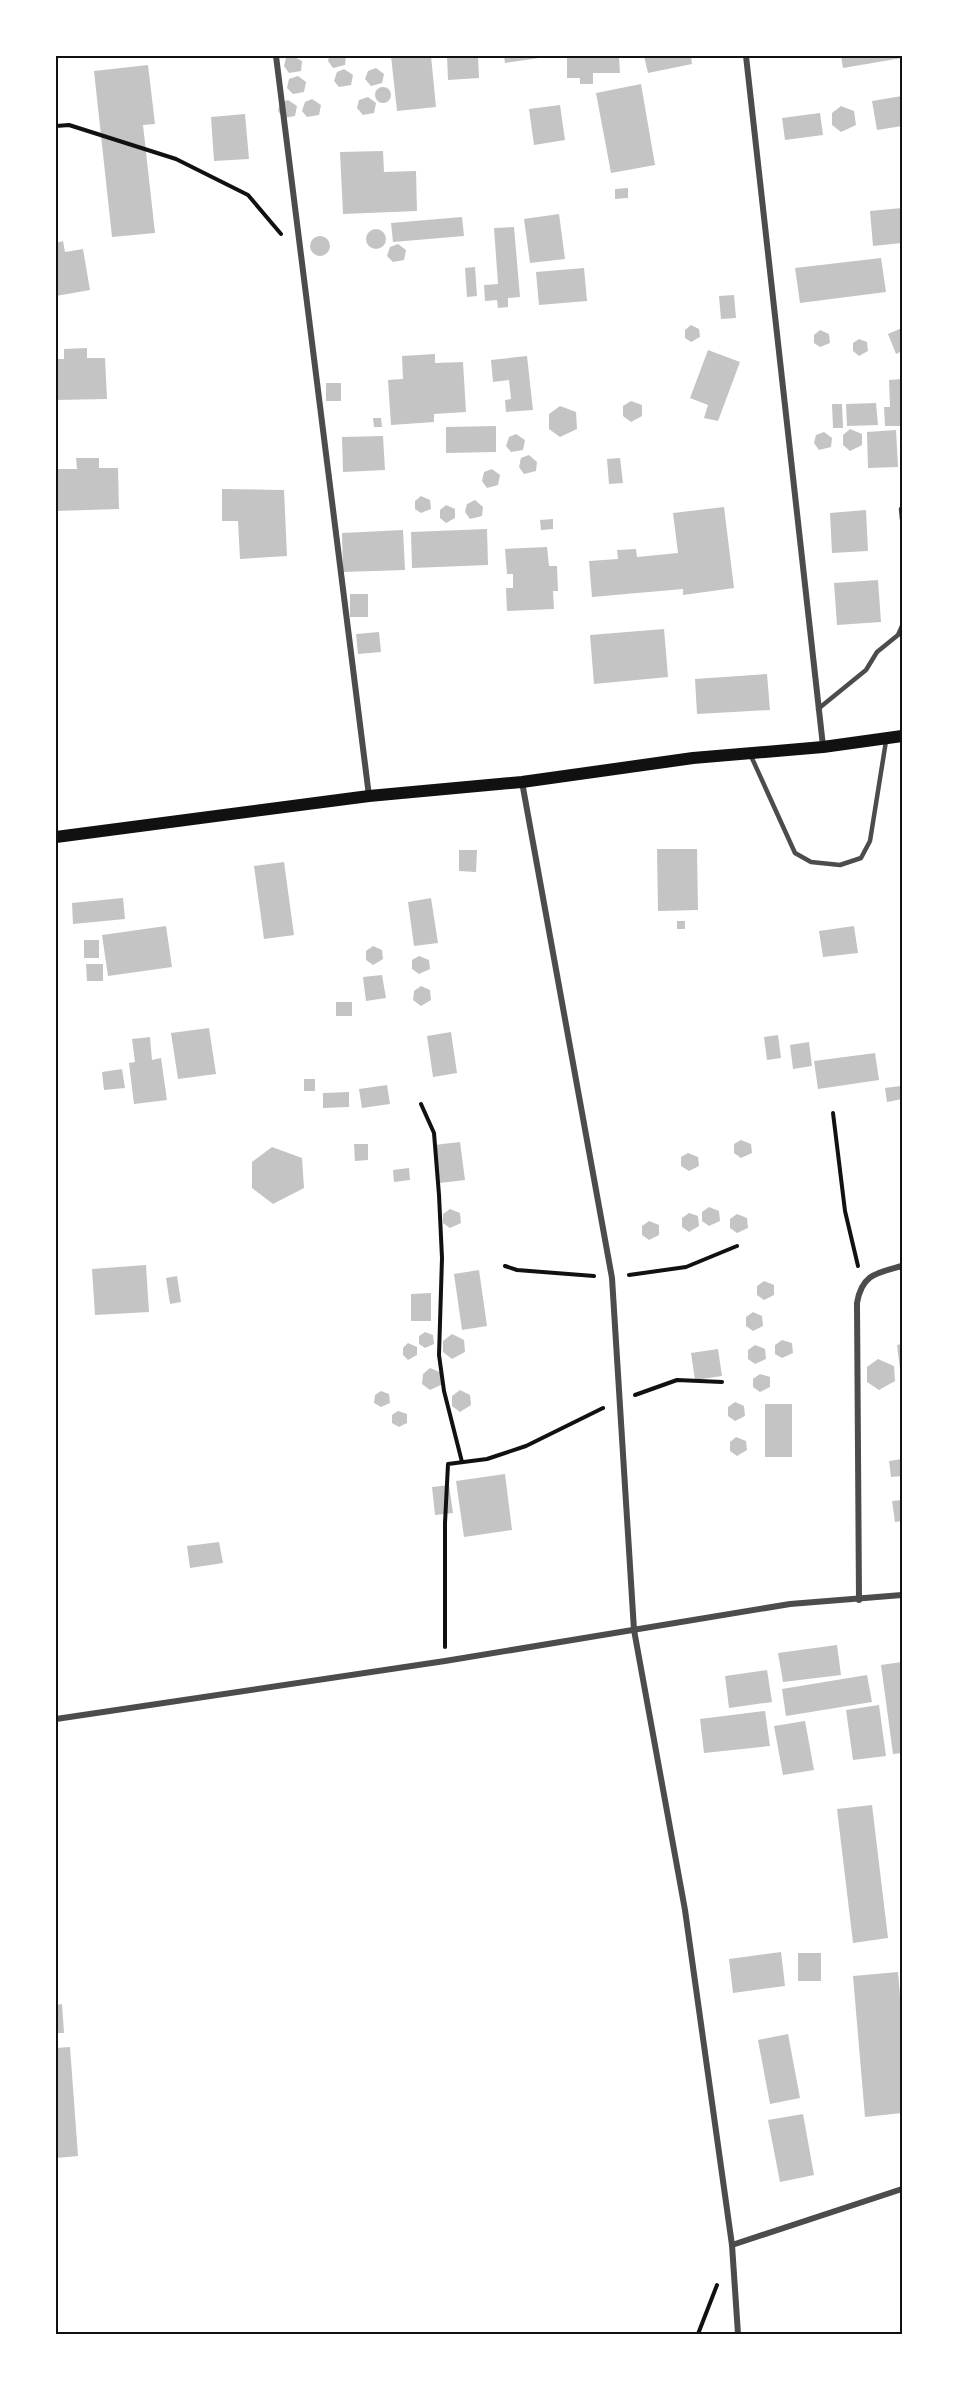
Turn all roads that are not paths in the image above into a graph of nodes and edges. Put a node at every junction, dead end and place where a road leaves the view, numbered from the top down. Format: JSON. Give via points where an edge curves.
{"nodes":[{"id":1,"x":276,"y":56,"type":"edge"},
{"id":2,"x":747,"y":56,"type":"edge"},
{"id":3,"x":901,"y":509,"type":"dead end"},
{"id":4,"x":903,"y":519,"type":"edge"},
{"id":5,"x":903,"y":626,"type":"edge"},
{"id":6,"x":818,"y":710,"type":"junction"},
{"id":7,"x":903,"y":736,"type":"edge"},
{"id":8,"x":887,"y":738,"type":"junction"},
{"id":9,"x":823,"y":747,"type":"junction"},
{"id":10,"x":750,"y":753,"type":"junction"},
{"id":11,"x":522,"y":782,"type":"junction"},
{"id":12,"x":369,"y":796,"type":"junction"},
{"id":13,"x":56,"y":837,"type":"edge"},
{"id":14,"x":903,"y":1266,"type":"edge"},
{"id":15,"x":903,"y":1594,"type":"edge"},
{"id":16,"x":859,"y":1600,"type":"junction"},
{"id":17,"x":634,"y":1630,"type":"junction"},
{"id":18,"x":56,"y":1719,"type":"edge"},
{"id":19,"x":903,"y":2189,"type":"edge"},
{"id":20,"x":732,"y":2245,"type":"junction"},
{"id":21,"x":738,"y":2334,"type":"edge"}],
"edges":[{"from":1,"to":12,"type":"street"},
{"from":2,"to":6,"type":"street"},
{"from":3,"to":4,"type":"lane"},
{"from":5,"to":6,"type":"lane","via":[[877,652],[866,670]]},
{"from":6,"to":9,"type":"street"},
{"from":7,"to":8,"type":"main road"},
{"from":8,"to":9,"type":"main road"},
{"from":8,"to":10,"type":"lane","via":[[870,841],[861,858],[840,865],[811,862],[795,853]]},
{"from":9,"to":10,"type":"main road"},
{"from":10,"to":11,"type":"main road"},
{"from":11,"to":12,"type":"main road"},
{"from":11,"to":17,"type":"street","via":[[612,1278]]},
{"from":12,"to":13,"type":"main road"},
{"from":14,"to":16,"type":"street","via":[[879,1273],[862,1284],[857,1303]]},
{"from":15,"to":16,"type":"street"},
{"from":16,"to":17,"type":"street","via":[[790,1604]]},
{"from":17,"to":18,"type":"street"},
{"from":17,"to":20,"type":"street","via":[[685,1910]]},
{"from":19,"to":20,"type":"street"},
{"from":20,"to":21,"type":"street"}]}
